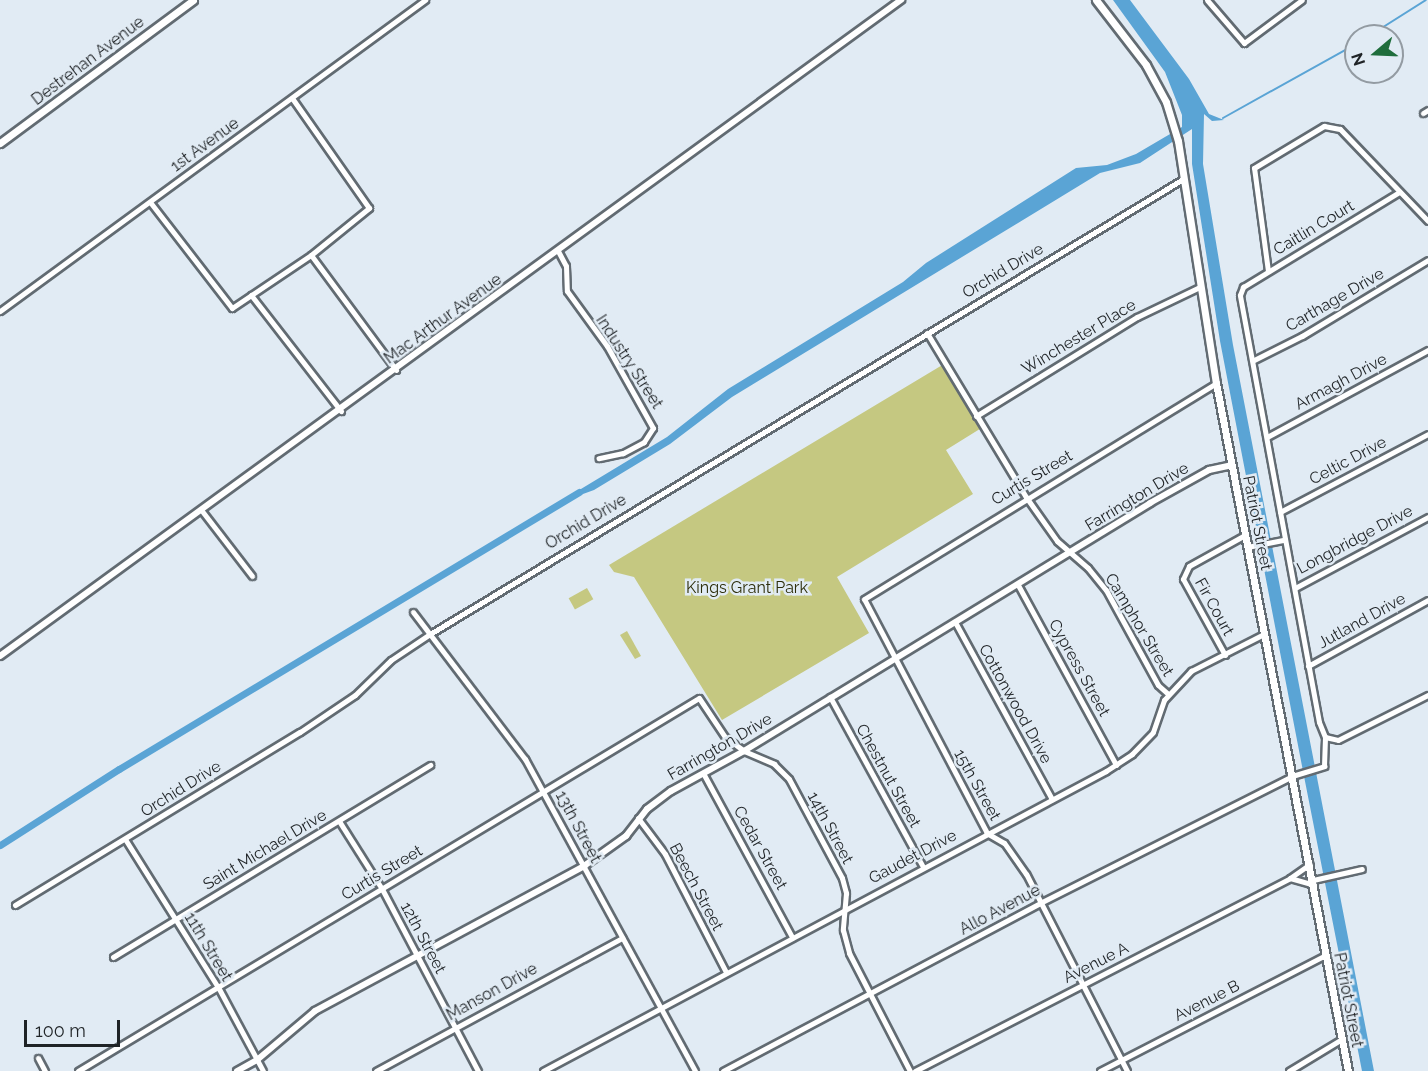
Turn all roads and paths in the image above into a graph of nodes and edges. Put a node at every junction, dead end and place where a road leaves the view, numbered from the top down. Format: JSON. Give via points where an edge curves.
{"nodes":[{"id":1,"x":193,"y":0,"type":"edge"},
{"id":2,"x":425,"y":0,"type":"edge"},
{"id":3,"x":901,"y":0,"type":"edge"},
{"id":4,"x":1096,"y":0,"type":"edge"},
{"id":5,"x":1207,"y":0,"type":"edge"},
{"id":6,"x":1302,"y":0,"type":"edge"},
{"id":7,"x":292,"y":98,"type":"junction"},
{"id":8,"x":0,"y":143,"type":"edge"},
{"id":9,"x":1183,"y":178,"type":"junction"},
{"id":10,"x":1399,"y":192,"type":"junction"},
{"id":11,"x":150,"y":202,"type":"junction"},
{"id":12,"x":1428,"y":221,"type":"edge"},
{"id":13,"x":558,"y":251,"type":"junction"},
{"id":14,"x":311,"y":255,"type":"junction"},
{"id":15,"x":1428,"y":260,"type":"edge"},
{"id":16,"x":1268,"y":272,"type":"junction"},
{"id":17,"x":1243,"y":286,"type":"joint"},
{"id":18,"x":1200,"y":287,"type":"junction"},
{"id":19,"x":252,"y":295,"type":"junction"},
{"id":20,"x":0,"y":311,"type":"edge"},
{"id":21,"x":927,"y":333,"type":"junction"},
{"id":22,"x":1428,"y":350,"type":"edge"},
{"id":23,"x":1254,"y":360,"type":"junction"},
{"id":24,"x":396,"y":370,"type":"junction"},
{"id":25,"x":1216,"y":383,"type":"junction"},
{"id":26,"x":341,"y":411,"type":"junction"},
{"id":27,"x":976,"y":416,"type":"junction"},
{"id":28,"x":1428,"y":434,"type":"edge"},
{"id":29,"x":1267,"y":437,"type":"junction"},
{"id":30,"x":599,"y":458,"type":"dead end"},
{"id":31,"x":1232,"y":465,"type":"junction"},
{"id":32,"x":1026,"y":497,"type":"junction"},
{"id":33,"x":202,"y":511,"type":"junction"},
{"id":34,"x":1280,"y":512,"type":"junction"},
{"id":35,"x":1428,"y":517,"type":"edge"},
{"id":36,"x":1245,"y":535,"type":"junction"},
{"id":37,"x":1284,"y":540,"type":"junction"},
{"id":38,"x":1250,"y":546,"type":"junction"},
{"id":39,"x":1070,"y":553,"type":"junction"},
{"id":40,"x":252,"y":576,"type":"dead end"},
{"id":41,"x":1018,"y":585,"type":"junction"},
{"id":42,"x":1295,"y":588,"type":"junction"},
{"id":43,"x":864,"y":599,"type":"joint"},
{"id":44,"x":1428,"y":600,"type":"edge"},
{"id":45,"x":413,"y":612,"type":"dead end"},
{"id":46,"x":955,"y":622,"type":"junction"},
{"id":47,"x":430,"y":634,"type":"junction"},
{"id":48,"x":1264,"y":634,"type":"junction"},
{"id":49,"x":1225,"y":655,"type":"junction"},
{"id":50,"x":0,"y":656,"type":"edge"},
{"id":51,"x":893,"y":657,"type":"junction"},
{"id":52,"x":1308,"y":666,"type":"junction"},
{"id":53,"x":1168,"y":694,"type":"junction"},
{"id":54,"x":1428,"y":695,"type":"edge"},
{"id":55,"x":830,"y":697,"type":"junction"},
{"id":56,"x":699,"y":698,"type":"joint"},
{"id":57,"x":1325,"y":737,"type":"junction"},
{"id":58,"x":744,"y":751,"type":"junction"},
{"id":59,"x":430,"y":765,"type":"dead end"},
{"id":60,"x":1116,"y":765,"type":"junction"},
{"id":61,"x":1317,"y":770,"type":"joint"},
{"id":62,"x":702,"y":773,"type":"junction"},
{"id":63,"x":1292,"y":776,"type":"junction"},
{"id":64,"x":543,"y":791,"type":"junction"},
{"id":65,"x":1052,"y":799,"type":"junction"},
{"id":66,"x":638,"y":818,"type":"junction"},
{"id":67,"x":339,"y":821,"type":"junction"},
{"id":68,"x":987,"y":833,"type":"junction"},
{"id":69,"x":125,"y":839,"type":"junction"},
{"id":70,"x":1310,"y":864,"type":"junction"},
{"id":71,"x":584,"y":866,"type":"junction"},
{"id":72,"x":923,"y":867,"type":"junction"},
{"id":73,"x":1362,"y":869,"type":"dead end"},
{"id":74,"x":1290,"y":878,"type":"junction"},
{"id":75,"x":1315,"y":881,"type":"junction"},
{"id":76,"x":382,"y":889,"type":"junction"},
{"id":77,"x":1040,"y":903,"type":"junction"},
{"id":78,"x":15,"y":905,"type":"dead end"},
{"id":79,"x":843,"y":911,"type":"junction"},
{"id":80,"x":176,"y":920,"type":"junction"},
{"id":81,"x":792,"y":937,"type":"junction"},
{"id":82,"x":622,"y":938,"type":"junction"},
{"id":83,"x":1326,"y":955,"type":"junction"},
{"id":84,"x":113,"y":957,"type":"dead end"},
{"id":85,"x":418,"y":958,"type":"junction"},
{"id":86,"x":726,"y":972,"type":"junction"},
{"id":87,"x":1083,"y":985,"type":"junction"},
{"id":88,"x":218,"y":987,"type":"junction"},
{"id":89,"x":871,"y":992,"type":"junction"},
{"id":90,"x":659,"y":1008,"type":"junction"},
{"id":91,"x":455,"y":1028,"type":"junction"},
{"id":92,"x":1342,"y":1039,"type":"junction"},
{"id":93,"x":38,"y":1058,"type":"dead end"},
{"id":94,"x":257,"y":1060,"type":"junction"},
{"id":95,"x":1122,"y":1060,"type":"junction"},
{"id":96,"x":45,"y":1071,"type":"edge"},
{"id":97,"x":78,"y":1071,"type":"edge"},
{"id":98,"x":237,"y":1071,"type":"edge"},
{"id":99,"x":263,"y":1071,"type":"edge"},
{"id":100,"x":376,"y":1071,"type":"edge"},
{"id":101,"x":478,"y":1071,"type":"edge"},
{"id":102,"x":543,"y":1071,"type":"edge"},
{"id":103,"x":695,"y":1071,"type":"edge"},
{"id":104,"x":723,"y":1071,"type":"edge"},
{"id":105,"x":910,"y":1071,"type":"edge"},
{"id":106,"x":915,"y":1071,"type":"edge"},
{"id":107,"x":1100,"y":1071,"type":"edge"},
{"id":108,"x":1127,"y":1071,"type":"edge"},
{"id":109,"x":1289,"y":1071,"type":"edge"},
{"id":110,"x":1348,"y":1071,"type":"edge"}],
"edges":[{"from":1,"to":8,"type":"main road","name":"Destrehan Avenue"},
{"from":2,"to":7,"type":"street","name":"1st Avenue"},
{"from":3,"to":13,"type":"street","name":"Mac Arthur Avenue"},
{"from":4,"to":9,"type":"main road","name":"Patriot Street","via":[[1146,65],[1166,102],[1178,141]]},
{"from":5,"to":6,"type":"street","via":[[1244,43]]},
{"from":7,"to":11,"type":"street","name":"1st Avenue"},
{"from":7,"to":14,"type":"street","via":[[369,208]]},
{"from":9,"to":18,"type":"main road","name":"Patriot Street"},
{"from":9,"to":21,"type":"street","name":"Orchid Drive"},
{"from":10,"to":12,"type":"street"},
{"from":10,"to":16,"type":"street","name":"Caitlin Court"},
{"from":10,"to":16,"type":"street","via":[[1335,126],[1320,128],[1260,161],[1253,172]]},
{"from":11,"to":19,"type":"street","via":[[232,308]]},
{"from":11,"to":20,"type":"street","name":"1st Avenue"},
{"from":13,"to":24,"type":"street","name":"Mac Arthur Avenue"},
{"from":13,"to":30,"type":"street","name":"Industry Street","via":[[566,266],[567,291],[651,421],[651,436],[644,442],[623,453]]},
{"from":14,"to":19,"type":"street"},
{"from":14,"to":24,"type":"street"},
{"from":15,"to":23,"type":"street","name":"Carthage Drive","via":[[1302,336]]},
{"from":16,"to":17,"type":"street","name":"Caitlin Court"},
{"from":17,"to":23,"type":"street","name":"Patriot Street","via":[[1240,295]]},
{"from":18,"to":25,"type":"main road","name":"Patriot Street"},
{"from":18,"to":27,"type":"street","name":"Winchester Place","via":[[1137,317]]},
{"from":19,"to":26,"type":"street"},
{"from":21,"to":27,"type":"street","name":"Camphor Street"},
{"from":21,"to":47,"type":"street","name":"Orchid Drive"},
{"from":22,"to":29,"type":"street","name":"Armagh Drive"},
{"from":23,"to":29,"type":"street","name":"Patriot Street"},
{"from":24,"to":26,"type":"street","name":"Mac Arthur Avenue"},
{"from":25,"to":31,"type":"main road","name":"Patriot Street"},
{"from":25,"to":32,"type":"street","name":"Curtis Street"},
{"from":26,"to":33,"type":"street","name":"Mac Arthur Avenue"},
{"from":27,"to":32,"type":"street","name":"Camphor Street"},
{"from":28,"to":34,"type":"street","name":"Celtic Drive"},
{"from":29,"to":34,"type":"street","name":"Patriot Street"},
{"from":31,"to":36,"type":"main road","name":"Patriot Street"},
{"from":31,"to":39,"type":"street","name":"Farrington Drive","via":[[1201,474]]},
{"from":32,"to":39,"type":"street","name":"Camphor Street"},
{"from":32,"to":43,"type":"street","name":"Curtis Street"},
{"from":33,"to":40,"type":"street"},
{"from":33,"to":50,"type":"street","name":"Mac Arthur Avenue"},
{"from":34,"to":37,"type":"street","name":"Patriot Street"},
{"from":35,"to":42,"type":"street","name":"Longbridge Drive"},
{"from":36,"to":38,"type":"main road","name":"Patriot Street"},
{"from":36,"to":49,"type":"street","name":"Fir Court","via":[[1189,566],[1183,579]]},
{"from":37,"to":38,"type":"street"},
{"from":37,"to":42,"type":"street","name":"Patriot Street"},
{"from":38,"to":48,"type":"main road","name":"Patriot Street"},
{"from":39,"to":41,"type":"street","name":"Farrington Drive"},
{"from":39,"to":53,"type":"street","name":"Camphor Street","via":[[1106,590],[1158,685]]},
{"from":41,"to":46,"type":"street","name":"Farrington Drive"},
{"from":41,"to":60,"type":"street","name":"Cypress Street"},
{"from":42,"to":52,"type":"street","name":"Patriot Street"},
{"from":43,"to":51,"type":"street","name":"15th Street"},
{"from":44,"to":52,"type":"street","name":"Jutland Drive"},
{"from":45,"to":47,"type":"street","name":"13th Street"},
{"from":46,"to":51,"type":"street","name":"Farrington Drive"},
{"from":46,"to":65,"type":"street","name":"Cottonwood Drive"},
{"from":47,"to":64,"type":"street","name":"13th Street","via":[[513,742]]},
{"from":47,"to":69,"type":"street","name":"Orchid Drive","via":[[391,660],[355,694]]},
{"from":48,"to":49,"type":"street","name":"Gaudet Drive"},
{"from":48,"to":63,"type":"main road","name":"Patriot Street"},
{"from":49,"to":53,"type":"street","name":"Gaudet Drive","via":[[1191,671]]},
{"from":51,"to":55,"type":"street","name":"Farrington Drive"},
{"from":51,"to":68,"type":"street","name":"15th Street"},
{"from":52,"to":57,"type":"street","name":"Patriot Street"},
{"from":53,"to":60,"type":"street","name":"Gaudet Drive","via":[[1153,732]]},
{"from":54,"to":57,"type":"street","via":[[1338,740]]},
{"from":55,"to":58,"type":"street","name":"Farrington Drive"},
{"from":55,"to":72,"type":"street","name":"Chestnut Street"},
{"from":56,"to":58,"type":"street","name":"14th Street","via":[[725,737]]},
{"from":56,"to":64,"type":"street","name":"Curtis Street"},
{"from":57,"to":61,"type":"street","name":"Patriot Street","via":[[1327,755],[1324,766]]},
{"from":58,"to":62,"type":"street","name":"Farrington Drive"},
{"from":58,"to":79,"type":"street","name":"14th Street","via":[[774,764],[789,779],[842,878],[846,893]]},
{"from":59,"to":67,"type":"street","name":"Saint Michael Drive"},
{"from":60,"to":65,"type":"street","name":"Gaudet Drive"},
{"from":61,"to":63,"type":"street","name":"Allo Avenue"},
{"from":62,"to":66,"type":"street","name":"Farrington Drive"},
{"from":62,"to":81,"type":"street","name":"Cedar Street"},
{"from":63,"to":70,"type":"main road","name":"Patriot Street"},
{"from":63,"to":77,"type":"street","name":"Allo Avenue"},
{"from":64,"to":71,"type":"street","name":"13th Street"},
{"from":64,"to":76,"type":"street","name":"Curtis Street"},
{"from":65,"to":68,"type":"street","name":"Gaudet Drive"},
{"from":66,"to":71,"type":"street","name":"Farrington Drive","via":[[626,836]]},
{"from":66,"to":86,"type":"street","name":"Beech Street","via":[[665,854]]},
{"from":67,"to":76,"type":"street","name":"12th Street"},
{"from":67,"to":80,"type":"street","name":"Saint Michael Drive"},
{"from":68,"to":72,"type":"street","name":"Gaudet Drive"},
{"from":68,"to":77,"type":"street","name":"15th Street","via":[[1015,856]]},
{"from":69,"to":78,"type":"street","name":"Orchid Drive"},
{"from":69,"to":80,"type":"street","name":"11th Street"},
{"from":70,"to":74,"type":"street","name":"Avenue A"},
{"from":70,"to":75,"type":"main road","name":"Patriot Street"},
{"from":71,"to":82,"type":"street","name":"13th Street"},
{"from":71,"to":85,"type":"street","name":"Farrington Drive"},
{"from":72,"to":79,"type":"street","name":"Gaudet Drive"},
{"from":73,"to":75,"type":"street"},
{"from":74,"to":75,"type":"street"},
{"from":74,"to":87,"type":"street","name":"Avenue A"},
{"from":75,"to":83,"type":"main road","name":"Patriot Street"},
{"from":76,"to":85,"type":"street","name":"12th Street"},
{"from":76,"to":88,"type":"street","name":"Curtis Street"},
{"from":77,"to":87,"type":"street","name":"15th Street"},
{"from":77,"to":89,"type":"street","name":"Allo Avenue"},
{"from":79,"to":81,"type":"street","name":"Gaudet Drive"},
{"from":79,"to":89,"type":"street","name":"14th Street","via":[[849,953]]},
{"from":80,"to":84,"type":"street","name":"Saint Michael Drive"},
{"from":80,"to":88,"type":"street","name":"11th Street"},
{"from":81,"to":86,"type":"street","name":"Gaudet Drive"},
{"from":82,"to":90,"type":"street","name":"13th Street"},
{"from":82,"to":91,"type":"street","name":"Manson Drive"},
{"from":83,"to":92,"type":"main road","name":"Patriot Street"},
{"from":83,"to":95,"type":"street","name":"Avenue B"},
{"from":85,"to":91,"type":"street","name":"12th Street"},
{"from":85,"to":94,"type":"street","name":"Farrington Drive","via":[[315,1011]]},
{"from":86,"to":90,"type":"street","name":"Gaudet Drive"},
{"from":87,"to":95,"type":"street","name":"15th Street"},
{"from":87,"to":106,"type":"street","name":"Avenue A"},
{"from":88,"to":94,"type":"street","name":"11th Street"},
{"from":88,"to":97,"type":"street","name":"Curtis Street"},
{"from":89,"to":104,"type":"street","name":"Allo Avenue"},
{"from":89,"to":105,"type":"street","name":"14th Street"},
{"from":90,"to":102,"type":"street","name":"Gaudet Drive"},
{"from":90,"to":103,"type":"street","name":"13th Street"},
{"from":91,"to":100,"type":"street","name":"Manson Drive"},
{"from":91,"to":101,"type":"street","name":"12th Street"},
{"from":92,"to":109,"type":"street"},
{"from":92,"to":110,"type":"main road","name":"Patriot Street"},
{"from":93,"to":96,"type":"street"},
{"from":94,"to":98,"type":"street","name":"Farrington Drive"},
{"from":94,"to":99,"type":"street","name":"11th Street"},
{"from":95,"to":107,"type":"street","name":"Avenue B"},
{"from":95,"to":108,"type":"street","name":"15th Street"}]}
